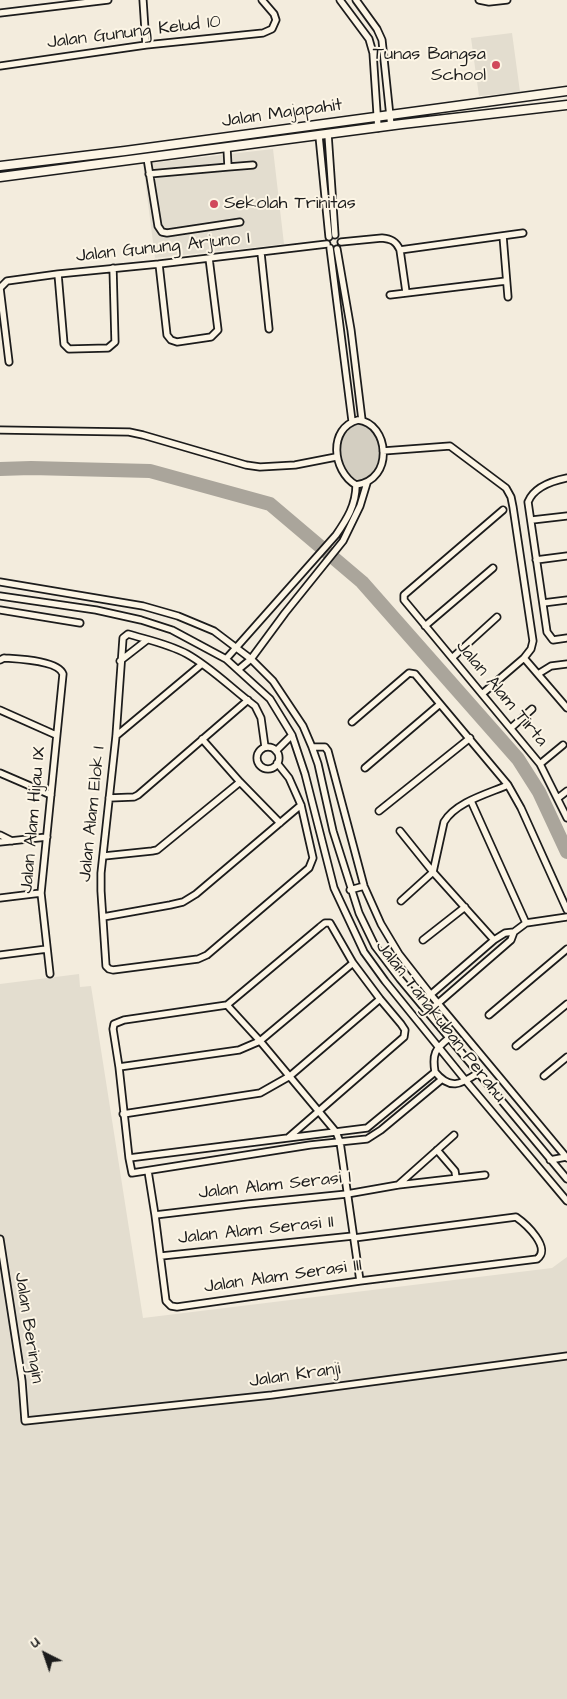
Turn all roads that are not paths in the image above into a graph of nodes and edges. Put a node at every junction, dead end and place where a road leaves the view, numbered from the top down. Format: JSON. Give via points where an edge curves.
{"nodes":[{"id":1,"x":108,"y":0,"type":"edge"},
{"id":2,"x":143,"y":0,"type":"edge"},
{"id":3,"x":262,"y":0,"type":"edge"},
{"id":4,"x":340,"y":0,"type":"edge"},
{"id":5,"x":356,"y":0,"type":"edge"},
{"id":6,"x":479,"y":0,"type":"edge"},
{"id":7,"x":507,"y":0,"type":"edge"},
{"id":8,"x":0,"y":13,"type":"edge"},
{"id":9,"x":146,"y":45,"type":"junction"},
{"id":10,"x":0,"y":66,"type":"edge"},
{"id":11,"x":567,"y":91,"type":"edge"},
{"id":12,"x":567,"y":105,"type":"edge"},
{"id":13,"x":390,"y":114,"type":"junction"},
{"id":14,"x":376,"y":116,"type":"junction"},
{"id":15,"x":391,"y":126,"type":"junction"},
{"id":16,"x":378,"y":128,"type":"junction"},
{"id":17,"x":328,"y":134,"type":"junction"},
{"id":18,"x":319,"y":136,"type":"junction"},
{"id":19,"x":227,"y":148,"type":"junction"},
{"id":20,"x":125,"y":151,"type":"junction"},
{"id":21,"x":147,"y":158,"type":"junction"},
{"id":22,"x":126,"y":161,"type":"junction"},
{"id":23,"x":253,"y":165,"type":"dead end"},
{"id":24,"x":0,"y":166,"type":"edge"},
{"id":25,"x":228,"y":167,"type":"junction"},
{"id":26,"x":149,"y":174,"type":"junction"},
{"id":27,"x":0,"y":177,"type":"edge"},
{"id":28,"x":240,"y":222,"type":"dead end"},
{"id":29,"x":523,"y":233,"type":"dead end"},
{"id":30,"x":332,"y":236,"type":"junction"},
{"id":31,"x":503,"y":236,"type":"junction"},
{"id":32,"x":341,"y":242,"type":"junction"},
{"id":33,"x":329,"y":246,"type":"junction"},
{"id":34,"x":337,"y":249,"type":"junction"},
{"id":35,"x":400,"y":250,"type":"junction"},
{"id":36,"x":261,"y":253,"type":"junction"},
{"id":37,"x":209,"y":258,"type":"junction"},
{"id":38,"x":159,"y":264,"type":"junction"},
{"id":39,"x":112,"y":268,"type":"junction"},
{"id":40,"x":58,"y":274,"type":"junction"},
{"id":41,"x":506,"y":281,"type":"junction"},
{"id":42,"x":406,"y":292,"type":"junction"},
{"id":43,"x":390,"y":294,"type":"dead end"},
{"id":44,"x":508,"y":297,"type":"dead end"},
{"id":45,"x":269,"y":329,"type":"dead end"},
{"id":46,"x":9,"y":362,"type":"dead end"},
{"id":47,"x":362,"y":420,"type":"junction"},
{"id":48,"x":352,"y":421,"type":"junction"},
{"id":49,"x":0,"y":430,"type":"edge"},
{"id":50,"x":383,"y":451,"type":"junction"},
{"id":51,"x":336,"y":457,"type":"junction"},
{"id":52,"x":567,"y":478,"type":"edge"},
{"id":53,"x":367,"y":483,"type":"junction"},
{"id":54,"x":356,"y":485,"type":"junction"},
{"id":55,"x":503,"y":510,"type":"dead end"},
{"id":56,"x":567,"y":516,"type":"edge"},
{"id":57,"x":532,"y":520,"type":"junction"},
{"id":58,"x":567,"y":556,"type":"edge"},
{"id":59,"x":536,"y":560,"type":"junction"},
{"id":60,"x":492,"y":568,"type":"dead end"},
{"id":61,"x":0,"y":582,"type":"edge"},
{"id":62,"x":0,"y":596,"type":"edge"},
{"id":63,"x":99,"y":597,"type":"junction"},
{"id":64,"x":567,"y":600,"type":"edge"},
{"id":65,"x":543,"y":602,"type":"junction"},
{"id":66,"x":274,"y":606,"type":"junction"},
{"id":67,"x":0,"y":610,"type":"edge"},
{"id":68,"x":94,"y":610,"type":"junction"},
{"id":69,"x":285,"y":613,"type":"junction"},
{"id":70,"x":498,"y":617,"type":"dead end"},
{"id":71,"x":80,"y":623,"type":"dead end"},
{"id":72,"x":425,"y":626,"type":"junction"},
{"id":73,"x":567,"y":638,"type":"edge"},
{"id":74,"x":147,"y":640,"type":"junction"},
{"id":75,"x":236,"y":648,"type":"junction"},
{"id":76,"x":452,"y":658,"type":"junction"},
{"id":77,"x":524,"y":658,"type":"junction"},
{"id":78,"x":226,"y":659,"type":"junction"},
{"id":79,"x":251,"y":659,"type":"junction"},
{"id":80,"x":0,"y":660,"type":"edge"},
{"id":81,"x":120,"y":661,"type":"junction"},
{"id":82,"x":202,"y":664,"type":"junction"},
{"id":83,"x":567,"y":664,"type":"edge"},
{"id":84,"x":239,"y":669,"type":"junction"},
{"id":85,"x":538,"y":674,"type":"junction"},
{"id":86,"x":482,"y":694,"type":"junction"},
{"id":87,"x":248,"y":700,"type":"junction"},
{"id":88,"x":440,"y":704,"type":"junction"},
{"id":89,"x":567,"y":708,"type":"edge"},
{"id":90,"x":532,"y":709,"type":"dead end"},
{"id":91,"x":0,"y":710,"type":"edge"},
{"id":92,"x":352,"y":722,"type":"dead end"},
{"id":93,"x":511,"y":728,"type":"junction"},
{"id":94,"x":56,"y":735,"type":"junction"},
{"id":95,"x":292,"y":735,"type":"junction"},
{"id":96,"x":116,"y":736,"type":"junction"},
{"id":97,"x":470,"y":738,"type":"junction"},
{"id":98,"x":202,"y":739,"type":"junction"},
{"id":99,"x":563,"y":745,"type":"dead end"},
{"id":100,"x":265,"y":747,"type":"junction"},
{"id":101,"x":312,"y":747,"type":"junction"},
{"id":102,"x":276,"y":751,"type":"junction"},
{"id":103,"x":277,"y":763,"type":"junction"},
{"id":104,"x":540,"y":764,"type":"junction"},
{"id":105,"x":365,"y":768,"type":"dead end"},
{"id":106,"x":0,"y":773,"type":"edge"},
{"id":107,"x":240,"y":782,"type":"junction"},
{"id":108,"x":508,"y":786,"type":"junction"},
{"id":109,"x":567,"y":791,"type":"edge"},
{"id":110,"x":51,"y":795,"type":"junction"},
{"id":111,"x":110,"y":798,"type":"junction"},
{"id":112,"x":558,"y":798,"type":"junction"},
{"id":113,"x":471,"y":801,"type":"junction"},
{"id":114,"x":301,"y":805,"type":"junction"},
{"id":115,"x":379,"y":812,"type":"dead end"},
{"id":116,"x":567,"y":818,"type":"edge"},
{"id":117,"x":280,"y":823,"type":"junction"},
{"id":118,"x":332,"y":831,"type":"junction"},
{"id":119,"x":400,"y":831,"type":"dead end"},
{"id":120,"x":0,"y":835,"type":"edge"},
{"id":121,"x":320,"y":835,"type":"junction"},
{"id":122,"x":47,"y":837,"type":"junction"},
{"id":123,"x":12,"y":841,"type":"junction"},
{"id":124,"x":0,"y":842,"type":"edge"},
{"id":125,"x":104,"y":856,"type":"junction"},
{"id":126,"x":433,"y":872,"type":"junction"},
{"id":127,"x":364,"y":886,"type":"junction"},
{"id":128,"x":350,"y":890,"type":"junction"},
{"id":129,"x":41,"y":893,"type":"junction"},
{"id":130,"x":0,"y":898,"type":"edge"},
{"id":131,"x":401,"y":901,"type":"dead end"},
{"id":132,"x":465,"y":907,"type":"junction"},
{"id":133,"x":567,"y":910,"type":"edge"},
{"id":134,"x":103,"y":917,"type":"junction"},
{"id":135,"x":567,"y":917,"type":"edge"},
{"id":136,"x":526,"y":923,"type":"junction"},
{"id":137,"x":514,"y":932,"type":"junction"},
{"id":138,"x":423,"y":940,"type":"dead end"},
{"id":139,"x":494,"y":940,"type":"junction"},
{"id":140,"x":567,"y":949,"type":"edge"},
{"id":141,"x":47,"y":950,"type":"junction"},
{"id":142,"x":0,"y":955,"type":"edge"},
{"id":143,"x":353,"y":963,"type":"junction"},
{"id":144,"x":457,"y":973,"type":"junction"},
{"id":145,"x":50,"y":974,"type":"dead end"},
{"id":146,"x":463,"y":981,"type":"junction"},
{"id":147,"x":431,"y":995,"type":"junction"},
{"id":148,"x":380,"y":1000,"type":"junction"},
{"id":149,"x":421,"y":1003,"type":"junction"},
{"id":150,"x":438,"y":1003,"type":"junction"},
{"id":151,"x":567,"y":1004,"type":"edge"},
{"id":152,"x":227,"y":1005,"type":"junction"},
{"id":153,"x":428,"y":1012,"type":"junction"},
{"id":154,"x":489,"y":1016,"type":"dead end"},
{"id":155,"x":449,"y":1038,"type":"junction"},
{"id":156,"x":260,"y":1042,"type":"junction"},
{"id":157,"x":438,"y":1046,"type":"junction"},
{"id":158,"x":516,"y":1046,"type":"dead end"},
{"id":159,"x":567,"y":1057,"type":"edge"},
{"id":160,"x":119,"y":1067,"type":"junction"},
{"id":161,"x":478,"y":1073,"type":"junction"},
{"id":162,"x":432,"y":1074,"type":"junction"},
{"id":163,"x":290,"y":1076,"type":"junction"},
{"id":164,"x":544,"y":1076,"type":"dead end"},
{"id":165,"x":466,"y":1081,"type":"junction"},
{"id":166,"x":439,"y":1082,"type":"junction"},
{"id":167,"x":318,"y":1111,"type":"junction"},
{"id":168,"x":123,"y":1114,"type":"junction"},
{"id":169,"x":336,"y":1132,"type":"junction"},
{"id":170,"x":454,"y":1135,"type":"dead end"},
{"id":171,"x":289,"y":1137,"type":"junction"},
{"id":172,"x":340,"y":1142,"type":"junction"},
{"id":173,"x":437,"y":1150,"type":"junction"},
{"id":174,"x":566,"y":1157,"type":"edge"},
{"id":175,"x":129,"y":1158,"type":"junction"},
{"id":176,"x":550,"y":1160,"type":"junction"},
{"id":177,"x":148,"y":1171,"type":"junction"},
{"id":178,"x":485,"y":1175,"type":"dead end"},
{"id":179,"x":566,"y":1176,"type":"edge"},
{"id":180,"x":456,"y":1178,"type":"junction"},
{"id":181,"x":398,"y":1185,"type":"junction"},
{"id":182,"x":347,"y":1194,"type":"junction"},
{"id":183,"x":567,"y":1201,"type":"edge"},
{"id":184,"x":155,"y":1216,"type":"junction"},
{"id":185,"x":354,"y":1237,"type":"junction"},
{"id":186,"x":0,"y":1238,"type":"edge"},
{"id":187,"x":161,"y":1256,"type":"junction"},
{"id":188,"x":537,"y":1259,"type":"joint"},
{"id":189,"x":360,"y":1281,"type":"junction"},
{"id":190,"x":567,"y":1356,"type":"edge"},
{"id":191,"x":25,"y":1421,"type":"joint"}],
"edges":[{"from":1,"to":8,"type":"street"},
{"from":2,"to":9,"type":"street"},
{"from":3,"to":9,"type":"street","name":"Jalan Gunung Kelud 10","via":[[276,20],[272,29],[264,33]]},
{"from":4,"to":14,"type":"street","via":[[369,39],[373,54]]},
{"from":5,"to":13,"type":"street","via":[[382,40]]},
{"from":6,"to":7,"type":"street"},
{"from":9,"to":10,"type":"street","name":"Jalan Gunung Kelud 10"},
{"from":11,"to":13,"type":"street","name":"Jalan Majapahit"},
{"from":12,"to":15,"type":"street","name":"Jalan Majapahit"},
{"from":13,"to":14,"type":"street","name":"Jalan Majapahit"},
{"from":13,"to":15,"type":"street"},
{"from":14,"to":16,"type":"street"},
{"from":14,"to":20,"type":"street","name":"Jalan Majapahit"},
{"from":15,"to":16,"type":"street","name":"Jalan Majapahit"},
{"from":16,"to":17,"type":"street","name":"Jalan Majapahit"},
{"from":17,"to":18,"type":"street","name":"Jalan Majapahit"},
{"from":17,"to":30,"type":"street"},
{"from":18,"to":19,"type":"street","name":"Jalan Majapahit"},
{"from":18,"to":30,"type":"street"},
{"from":19,"to":21,"type":"street","name":"Jalan Majapahit"},
{"from":19,"to":25,"type":"street"},
{"from":20,"to":22,"type":"street"},
{"from":20,"to":24,"type":"street","name":"Jalan Majapahit"},
{"from":21,"to":22,"type":"street","name":"Jalan Majapahit"},
{"from":21,"to":26,"type":"street"},
{"from":22,"to":27,"type":"street","name":"Jalan Majapahit"},
{"from":23,"to":25,"type":"street"},
{"from":25,"to":26,"type":"street"},
{"from":26,"to":28,"type":"street","via":[[158,226],[162,232]]},
{"from":29,"to":31,"type":"street"},
{"from":30,"to":32,"type":"street","via":[[339,237]]},
{"from":30,"to":33,"type":"street"},
{"from":31,"to":35,"type":"street"},
{"from":31,"to":41,"type":"street"},
{"from":32,"to":34,"type":"street"},
{"from":32,"to":35,"type":"street","via":[[388,239]]},
{"from":33,"to":34,"type":"street","name":"Jalan Gunung Arjuno I"},
{"from":33,"to":36,"type":"street","name":"Jalan Gunung Arjuno I"},
{"from":33,"to":48,"type":"street"},
{"from":34,"to":47,"type":"street"},
{"from":35,"to":42,"type":"street"},
{"from":36,"to":37,"type":"street","name":"Jalan Gunung Arjuno I"},
{"from":36,"to":45,"type":"street"},
{"from":37,"to":38,"type":"street","name":"Jalan Gunung Arjuno I"},
{"from":37,"to":38,"type":"street","via":[[218,330],[211,337],[177,342],[167,335]]},
{"from":38,"to":39,"type":"street","name":"Jalan Gunung Arjuno I"},
{"from":39,"to":40,"type":"street","name":"Jalan Gunung Arjuno I"},
{"from":39,"to":40,"type":"street","via":[[115,342],[108,348],[66,347]]},
{"from":40,"to":46,"type":"street","name":"Jalan Gunung Arjuno I","via":[[7,281],[0,288]]},
{"from":41,"to":42,"type":"street"},
{"from":41,"to":44,"type":"street"},
{"from":42,"to":43,"type":"street"},
{"from":47,"to":48,"type":"street"},
{"from":47,"to":50,"type":"street","via":[[376,430]]},
{"from":48,"to":51,"type":"street","via":[[341,432]]},
{"from":49,"to":51,"type":"street","via":[[129,432],[231,462],[260,467],[295,465]]},
{"from":50,"to":53,"type":"street","via":[[380,469],[376,477]]},
{"from":50,"to":77,"type":"street","via":[[450,446],[509,492],[514,507],[533,641]]},
{"from":51,"to":54,"type":"street","via":[[342,473]]},
{"from":52,"to":57,"type":"street","via":[[530,496]]},
{"from":53,"to":54,"type":"street"},
{"from":53,"to":69,"type":"street","via":[[343,541]]},
{"from":54,"to":66,"type":"street","via":[[350,513],[336,535]]},
{"from":55,"to":72,"type":"street","name":"Jalan Alam Tirta","via":[[404,595],[404,600]]},
{"from":56,"to":57,"type":"street"},
{"from":57,"to":59,"type":"street"},
{"from":58,"to":59,"type":"street"},
{"from":59,"to":65,"type":"street"},
{"from":60,"to":72,"type":"street"},
{"from":61,"to":63,"type":"street","name":"Jalan Tangkuban Perahu"},
{"from":62,"to":68,"type":"street","name":"Jalan Tangkuban Perahu"},
{"from":63,"to":68,"type":"street"},
{"from":63,"to":75,"type":"street","name":"Jalan Tangkuban Perahu","via":[[178,616],[214,631]]},
{"from":64,"to":65,"type":"street"},
{"from":65,"to":73,"type":"street","via":[[550,637],[553,640]]},
{"from":66,"to":69,"type":"street"},
{"from":66,"to":75,"type":"street"},
{"from":67,"to":71,"type":"street"},
{"from":68,"to":78,"type":"street","name":"Jalan Tangkuban Perahu","via":[[172,630]]},
{"from":69,"to":79,"type":"street"},
{"from":70,"to":76,"type":"street"},
{"from":72,"to":76,"type":"street","name":"Jalan Alam Tirta"},
{"from":74,"to":81,"type":"street"},
{"from":74,"to":81,"type":"street","name":"Jalan Alam Elok I","via":[[124,635]]},
{"from":74,"to":82,"type":"street","via":[[168,646]]},
{"from":75,"to":78,"type":"street"},
{"from":75,"to":79,"type":"street","name":"Jalan Tangkuban Perahu"},
{"from":76,"to":86,"type":"street","name":"Jalan Alam Tirta"},
{"from":77,"to":85,"type":"street"},
{"from":77,"to":86,"type":"street"},
{"from":78,"to":84,"type":"street","name":"Jalan Tangkuban Perahu"},
{"from":79,"to":84,"type":"street"},
{"from":79,"to":101,"type":"street","name":"Jalan Tangkuban Perahu","via":[[282,693]]},
{"from":80,"to":94,"type":"street","name":"Jalan Alam Hijau IX","via":[[21,659],[60,669],[63,679]]},
{"from":81,"to":96,"type":"street","name":"Jalan Alam Elok I"},
{"from":82,"to":87,"type":"street"},
{"from":82,"to":96,"type":"street"},
{"from":83,"to":85,"type":"street","via":[[551,666]]},
{"from":84,"to":95,"type":"street","name":"Jalan Tangkuban Perahu","via":[[270,699]]},
{"from":85,"to":89,"type":"street"},
{"from":86,"to":93,"type":"street","name":"Jalan Alam Tirta"},
{"from":87,"to":98,"type":"street"},
{"from":87,"to":100,"type":"street","via":[[259,712]]},
{"from":88,"to":92,"type":"street","via":[[415,674],[409,673]]},
{"from":88,"to":97,"type":"street"},
{"from":88,"to":105,"type":"street"},
{"from":90,"to":93,"type":"street"},
{"from":91,"to":94,"type":"street"},
{"from":93,"to":104,"type":"street","name":"Jalan Alam Tirta"},
{"from":94,"to":110,"type":"street","name":"Jalan Alam Hijau IX"},
{"from":95,"to":102,"type":"street"},
{"from":95,"to":121,"type":"street","name":"Jalan Tangkuban Perahu"},
{"from":96,"to":111,"type":"street","name":"Jalan Alam Elok I"},
{"from":97,"to":108,"type":"street"},
{"from":97,"to":115,"type":"street"},
{"from":98,"to":107,"type":"street"},
{"from":98,"to":111,"type":"street","via":[[138,795]]},
{"from":99,"to":104,"type":"street"},
{"from":100,"to":102,"type":"street"},
{"from":100,"to":103,"type":"street","via":[[257,756],[261,766],[267,769]]},
{"from":101,"to":118,"type":"street","name":"Jalan Tangkuban Perahu"},
{"from":101,"to":127,"type":"street","via":[[325,747],[328,751]]},
{"from":102,"to":103,"type":"street"},
{"from":103,"to":114,"type":"street","via":[[289,778]]},
{"from":104,"to":112,"type":"street","name":"Jalan Alam Tirta"},
{"from":106,"to":110,"type":"street"},
{"from":107,"to":117,"type":"street"},
{"from":107,"to":125,"type":"street","via":[[157,850]]},
{"from":108,"to":113,"type":"street"},
{"from":108,"to":133,"type":"street"},
{"from":109,"to":112,"type":"street"},
{"from":110,"to":122,"type":"street","name":"Jalan Alam Hijau IX"},
{"from":111,"to":125,"type":"street","name":"Jalan Alam Elok I"},
{"from":112,"to":116,"type":"street","name":"Jalan Alam Tirta"},
{"from":113,"to":126,"type":"street","via":[[447,816]]},
{"from":113,"to":136,"type":"street"},
{"from":114,"to":117,"type":"street"},
{"from":114,"to":134,"type":"street","name":"Jalan Alam Elok I","via":[[313,858],[309,868],[207,955],[198,959],[109,969],[106,966]]},
{"from":117,"to":134,"type":"street","via":[[183,902]]},
{"from":118,"to":121,"type":"street"},
{"from":118,"to":128,"type":"street","name":"Jalan Tangkuban Perahu"},
{"from":119,"to":126,"type":"street"},
{"from":120,"to":123,"type":"street"},
{"from":121,"to":157,"type":"street","name":"Jalan Tangkuban Perahu","via":[[334,888],[364,952]]},
{"from":122,"to":123,"type":"street"},
{"from":122,"to":129,"type":"street","name":"Jalan Alam Hijau IX"},
{"from":123,"to":124,"type":"street"},
{"from":125,"to":134,"type":"street","name":"Jalan Alam Elok I"},
{"from":126,"to":131,"type":"street"},
{"from":126,"to":132,"type":"street"},
{"from":127,"to":128,"type":"street"},
{"from":127,"to":147,"type":"street","via":[[399,954]]},
{"from":128,"to":149,"type":"street","name":"Jalan Tangkuban Perahu","via":[[375,946]]},
{"from":129,"to":130,"type":"street"},
{"from":129,"to":141,"type":"street","name":"Jalan Alam Hijau IX"},
{"from":132,"to":138,"type":"street"},
{"from":132,"to":139,"type":"street"},
{"from":135,"to":136,"type":"street"},
{"from":136,"to":137,"type":"street"},
{"from":137,"to":139,"type":"street"},
{"from":137,"to":146,"type":"street","via":[[511,940]]},
{"from":139,"to":144,"type":"street"},
{"from":140,"to":154,"type":"street"},
{"from":141,"to":142,"type":"street"},
{"from":141,"to":145,"type":"street","name":"Jalan Alam Hijau IX"},
{"from":143,"to":148,"type":"street"},
{"from":143,"to":152,"type":"street","via":[[330,923],[326,923]]},
{"from":143,"to":156,"type":"street"},
{"from":144,"to":146,"type":"street"},
{"from":144,"to":147,"type":"street"},
{"from":146,"to":150,"type":"street"},
{"from":147,"to":149,"type":"street"},
{"from":147,"to":150,"type":"street"},
{"from":148,"to":163,"type":"street"},
{"from":148,"to":167,"type":"street","via":[[405,1030],[404,1037]]},
{"from":149,"to":153,"type":"street","name":"Jalan Tangkuban Perahu"},
{"from":150,"to":153,"type":"street"},
{"from":150,"to":174,"type":"street"},
{"from":151,"to":158,"type":"street"},
{"from":152,"to":156,"type":"street"},
{"from":152,"to":160,"type":"street","via":[[114,1024]]},
{"from":153,"to":155,"type":"street","name":"Jalan Tangkuban Perahu"},
{"from":155,"to":157,"type":"street"},
{"from":155,"to":161,"type":"street","name":"Jalan Tangkuban Perahu"},
{"from":156,"to":160,"type":"street","via":[[239,1050]]},
{"from":156,"to":163,"type":"street"},
{"from":157,"to":162,"type":"street"},
{"from":157,"to":165,"type":"street","name":"Jalan Tangkuban Perahu"},
{"from":159,"to":164,"type":"street"},
{"from":160,"to":168,"type":"street"},
{"from":161,"to":165,"type":"street"},
{"from":161,"to":176,"type":"street","name":"Jalan Tangkuban Perahu"},
{"from":162,"to":166,"type":"street"},
{"from":162,"to":169,"type":"street","via":[[367,1128]]},
{"from":163,"to":167,"type":"street"},
{"from":163,"to":168,"type":"street","via":[[260,1093]]},
{"from":165,"to":166,"type":"street"},
{"from":165,"to":183,"type":"street","name":"Jalan Tangkuban Perahu"},
{"from":166,"to":172,"type":"street","via":[[367,1139]]},
{"from":167,"to":169,"type":"street"},
{"from":167,"to":171,"type":"street"},
{"from":168,"to":175,"type":"street"},
{"from":169,"to":171,"type":"street"},
{"from":169,"to":172,"type":"street"},
{"from":170,"to":173,"type":"street"},
{"from":171,"to":175,"type":"street"},
{"from":172,"to":177,"type":"street"},
{"from":172,"to":182,"type":"street"},
{"from":173,"to":180,"type":"street","via":[[455,1172]]},
{"from":173,"to":181,"type":"street"},
{"from":174,"to":176,"type":"street"},
{"from":175,"to":177,"type":"street","via":[[132,1172]]},
{"from":176,"to":179,"type":"street","name":"Jalan Tangkuban Perahu"},
{"from":177,"to":184,"type":"street","name":"Jalan Alam Serasi III"},
{"from":178,"to":180,"type":"street","name":"Jalan Alam Serasi I"},
{"from":180,"to":181,"type":"street","name":"Jalan Alam Serasi I"},
{"from":181,"to":182,"type":"street","name":"Jalan Alam Serasi I"},
{"from":182,"to":184,"type":"street","name":"Jalan Alam Serasi I"},
{"from":182,"to":185,"type":"street"},
{"from":184,"to":187,"type":"street","name":"Jalan Alam Serasi III"},
{"from":185,"to":187,"type":"street","name":"Jalan Alam Serasi II"},
{"from":185,"to":188,"type":"street","name":"Jalan Alam Serasi II","via":[[516,1217],[541,1244],[541,1256]]},
{"from":185,"to":189,"type":"street"},
{"from":186,"to":191,"type":"street","name":"Jalan Beringin"},
{"from":187,"to":189,"type":"street","name":"Jalan Alam Serasi III","via":[[166,1301],[177,1307]]},
{"from":188,"to":189,"type":"street","name":"Jalan Alam Serasi III"},
{"from":190,"to":191,"type":"street","name":"Jalan Kranji","via":[[272,1395]]}]}
